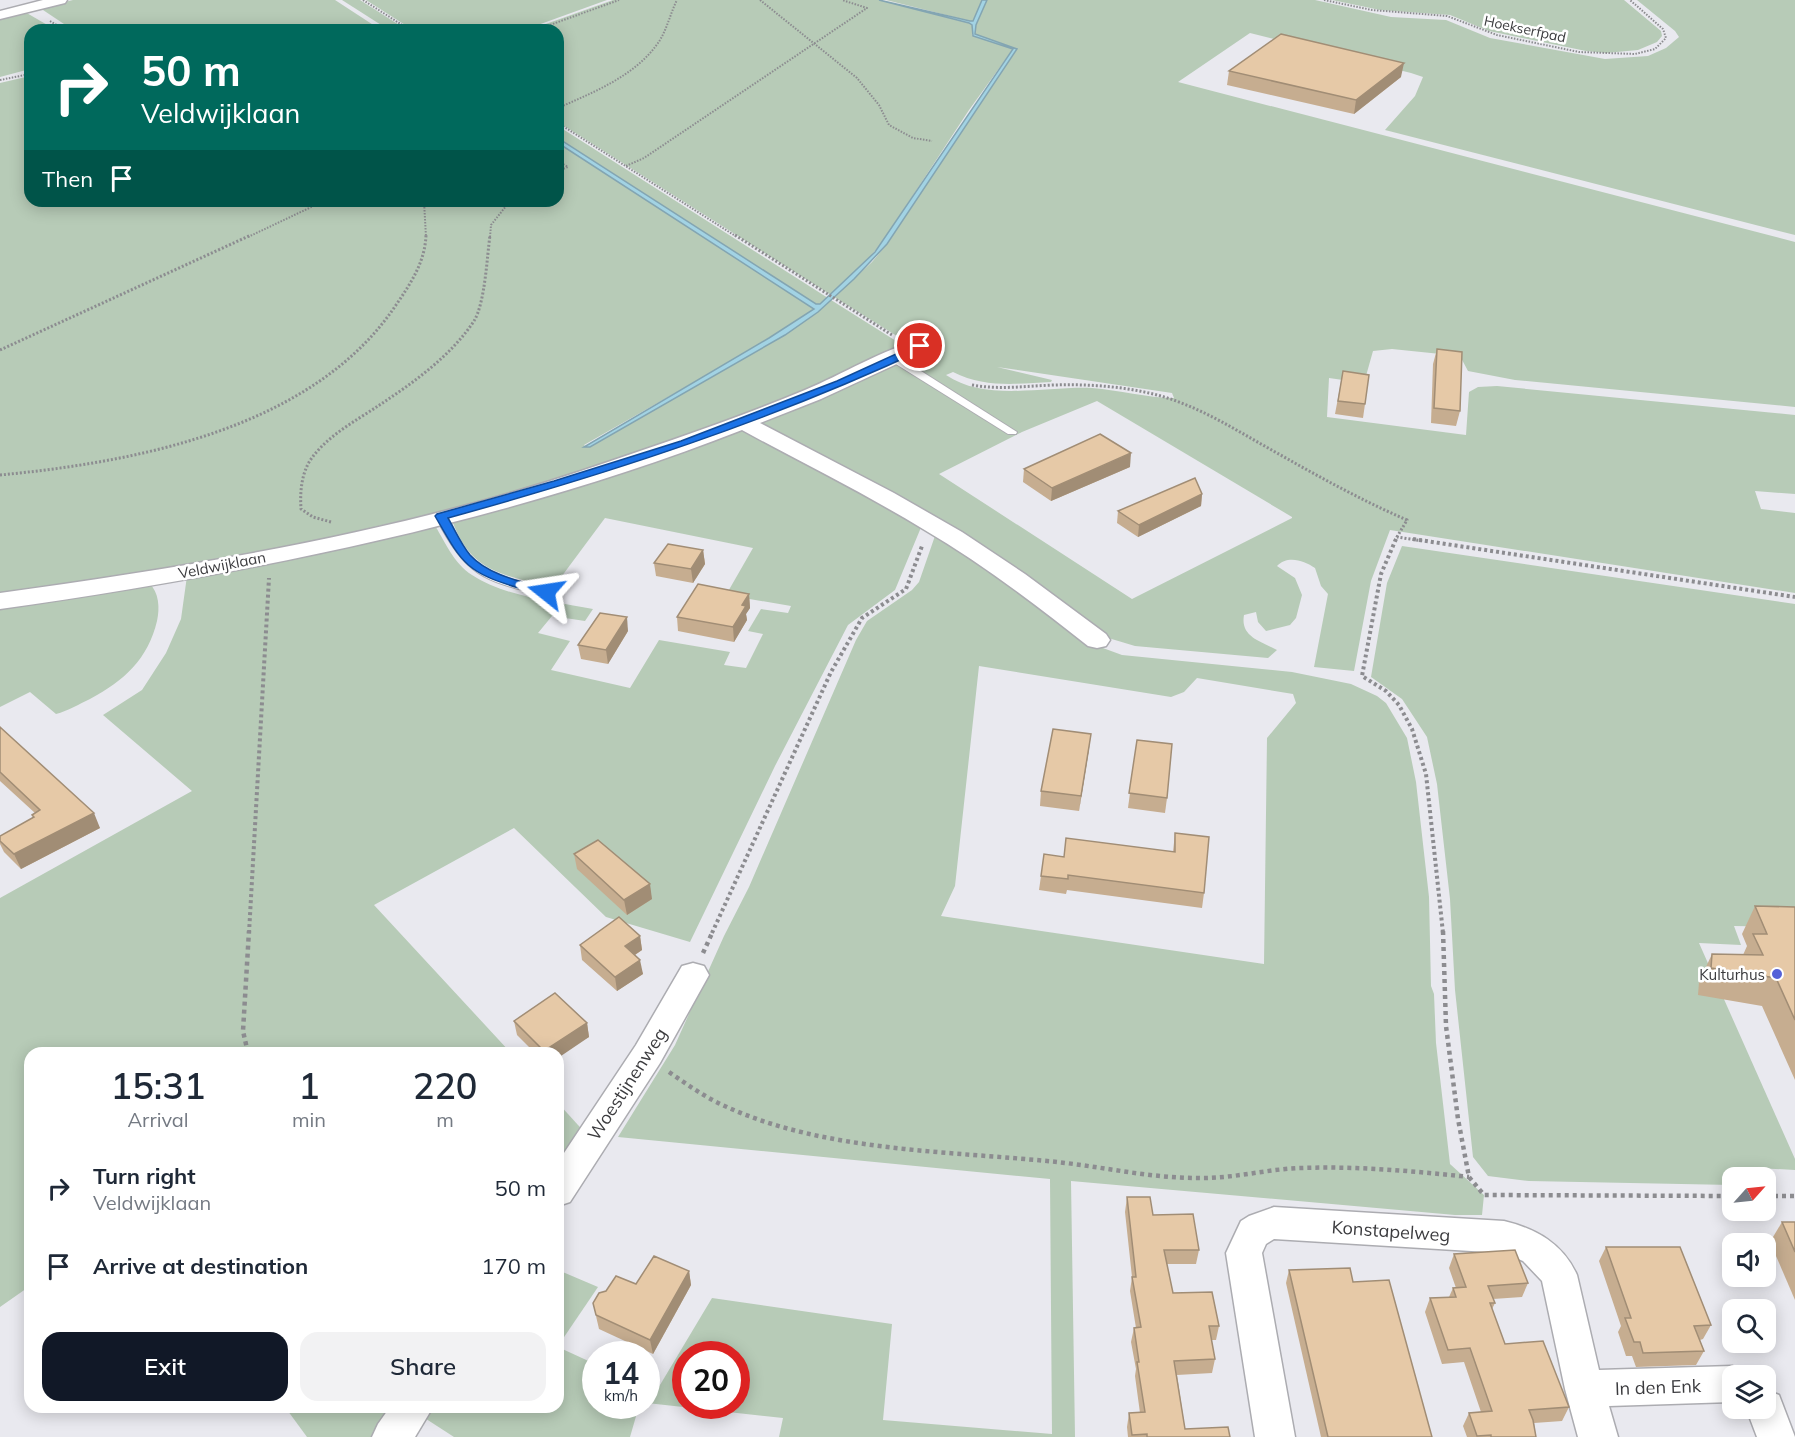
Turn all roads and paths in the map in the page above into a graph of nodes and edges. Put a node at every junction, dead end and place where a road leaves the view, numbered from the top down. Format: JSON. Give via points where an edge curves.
{"nodes":[{"id":1,"x":60,"y":0,"type":"edge"},
{"id":2,"x":363,"y":0,"type":"edge"},
{"id":3,"x":619,"y":0,"type":"edge"},
{"id":4,"x":676,"y":0,"type":"edge"},
{"id":5,"x":760,"y":0,"type":"edge"},
{"id":6,"x":842,"y":0,"type":"edge"},
{"id":7,"x":1324,"y":0,"type":"edge"},
{"id":8,"x":1630,"y":0,"type":"edge"},
{"id":9,"x":0,"y":15,"type":"edge"},
{"id":10,"x":401,"y":24,"type":"edge"},
{"id":11,"x":553,"y":24,"type":"edge"},
{"id":12,"x":814,"y":42,"type":"junction"},
{"id":13,"x":24,"y":75,"type":"edge"},
{"id":14,"x":0,"y":80,"type":"edge"},
{"id":15,"x":564,"y":105,"type":"edge"},
{"id":16,"x":564,"y":127,"type":"edge"},
{"id":17,"x":932,"y":141,"type":"dead end"},
{"id":18,"x":625,"y":166,"type":"junction"},
{"id":19,"x":311,"y":207,"type":"edge"},
{"id":20,"x":424,"y":207,"type":"edge"},
{"id":21,"x":505,"y":207,"type":"edge"},
{"id":22,"x":0,"y":350,"type":"edge"},
{"id":23,"x":910,"y":351,"type":"junction"},
{"id":24,"x":966,"y":382,"type":"dead end"},
{"id":25,"x":743,"y":422,"type":"junction"},
{"id":26,"x":1012,"y":432,"type":"dead end"},
{"id":27,"x":0,"y":475,"type":"edge"},
{"id":28,"x":441,"y":516,"type":"junction"},
{"id":29,"x":382,"y":531,"type":"junction"},
{"id":30,"x":1397,"y":537,"type":"junction"},
{"id":31,"x":920,"y":542,"type":"dead end"},
{"id":32,"x":270,"y":556,"type":"junction"},
{"id":33,"x":546,"y":592,"type":"dead end"},
{"id":34,"x":1795,"y":597,"type":"edge"},
{"id":35,"x":0,"y":601,"type":"edge"},
{"id":36,"x":1097,"y":640,"type":"dead end"},
{"id":37,"x":693,"y":975,"type":"joint"},
{"id":38,"x":247,"y":1047,"type":"edge"},
{"id":39,"x":648,"y":1054,"type":"junction"},
{"id":40,"x":1469,"y":1177,"type":"junction"},
{"id":41,"x":564,"y":1182,"type":"edge"},
{"id":42,"x":1722,"y":1196,"type":"edge"},
{"id":43,"x":1776,"y":1196,"type":"edge"},
{"id":44,"x":1795,"y":1196,"type":"edge"},
{"id":45,"x":1722,"y":1384,"type":"edge"},
{"id":46,"x":1584,"y":1389,"type":"junction"},
{"id":47,"x":409,"y":1413,"type":"edge"},
{"id":48,"x":1770,"y":1419,"type":"edge"},
{"id":49,"x":392,"y":1437,"type":"edge"},
{"id":50,"x":1275,"y":1437,"type":"edge"},
{"id":51,"x":1598,"y":1437,"type":"edge"},
{"id":52,"x":1777,"y":1437,"type":"edge"}],
"edges":[{"from":1,"to":9,"type":"street"},
{"from":2,"to":10,"type":"path"},
{"from":3,"to":11,"type":"path"},
{"from":4,"to":15,"type":"path","via":[[659,42],[645,58]]},
{"from":5,"to":12,"type":"path"},
{"from":6,"to":12,"type":"path","via":[[867,8]]},
{"from":7,"to":8,"type":"path","name":"Hoekserfpad","via":[[1369,10],[1445,15],[1479,31],[1587,53],[1626,54],[1661,46],[1666,38],[1663,29]]},
{"from":12,"to":17,"type":"path","via":[[872,93],[889,125],[913,138]]},
{"from":12,"to":18,"type":"path","via":[[644,158]]},
{"from":13,"to":14,"type":"path"},
{"from":16,"to":18,"type":"path"},
{"from":18,"to":23,"type":"path"},
{"from":19,"to":22,"type":"path"},
{"from":20,"to":27,"type":"path","via":[[425,246],[410,286],[377,333],[338,368],[292,399],[186,441],[86,465]]},
{"from":21,"to":29,"type":"path","via":[[491,225],[475,319],[459,340],[390,398],[333,436],[308,465],[300,490],[301,509],[325,521]]},
{"from":23,"to":25,"type":"street","name":"Veldwijklaan","via":[[841,384]]},
{"from":23,"to":26,"type":"lane"},
{"from":24,"to":30,"type":"path","via":[[1000,388],[1084,386],[1181,402],[1286,456],[1327,482],[1407,520]]},
{"from":25,"to":28,"type":"street","name":"Veldwijklaan","via":[[623,464]]},
{"from":25,"to":36,"type":"street","via":[[961,542]]},
{"from":28,"to":29,"type":"street","name":"Veldwijklaan"},
{"from":28,"to":33,"type":"lane","via":[[464,556],[474,565],[498,578]]},
{"from":29,"to":32,"type":"street","name":"Veldwijklaan"},
{"from":30,"to":34,"type":"path"},
{"from":30,"to":40,"type":"path","via":[[1381,574],[1362,676],[1399,705],[1412,729],[1426,774],[1443,930],[1446,1026]]},
{"from":31,"to":37,"type":"path","via":[[923,548],[906,589],[862,618],[831,672]]},
{"from":32,"to":35,"type":"street","name":"Veldwijklaan"},
{"from":32,"to":38,"type":"path","via":[[243,1031]]},
{"from":37,"to":39,"type":"street","name":"Woestijnenweg"},
{"from":39,"to":40,"type":"path","via":[[680,1080],[731,1109],[820,1137],[1155,1177],[1218,1178],[1340,1167]]},
{"from":39,"to":41,"type":"street","name":"Woestijnenweg"},
{"from":40,"to":42,"type":"path","via":[[1484,1194]]},
{"from":43,"to":44,"type":"path"},
{"from":45,"to":46,"type":"street","name":"In den Enk"},
{"from":46,"to":50,"type":"street","name":"Konstapelweg","via":[[1559,1275],[1550,1261],[1528,1245],[1504,1237],[1274,1223],[1258,1227],[1244,1253]]},
{"from":46,"to":51,"type":"street","name":"Konstapelweg"},
{"from":47,"to":49,"type":"street"},
{"from":48,"to":52,"type":"street"}]}
